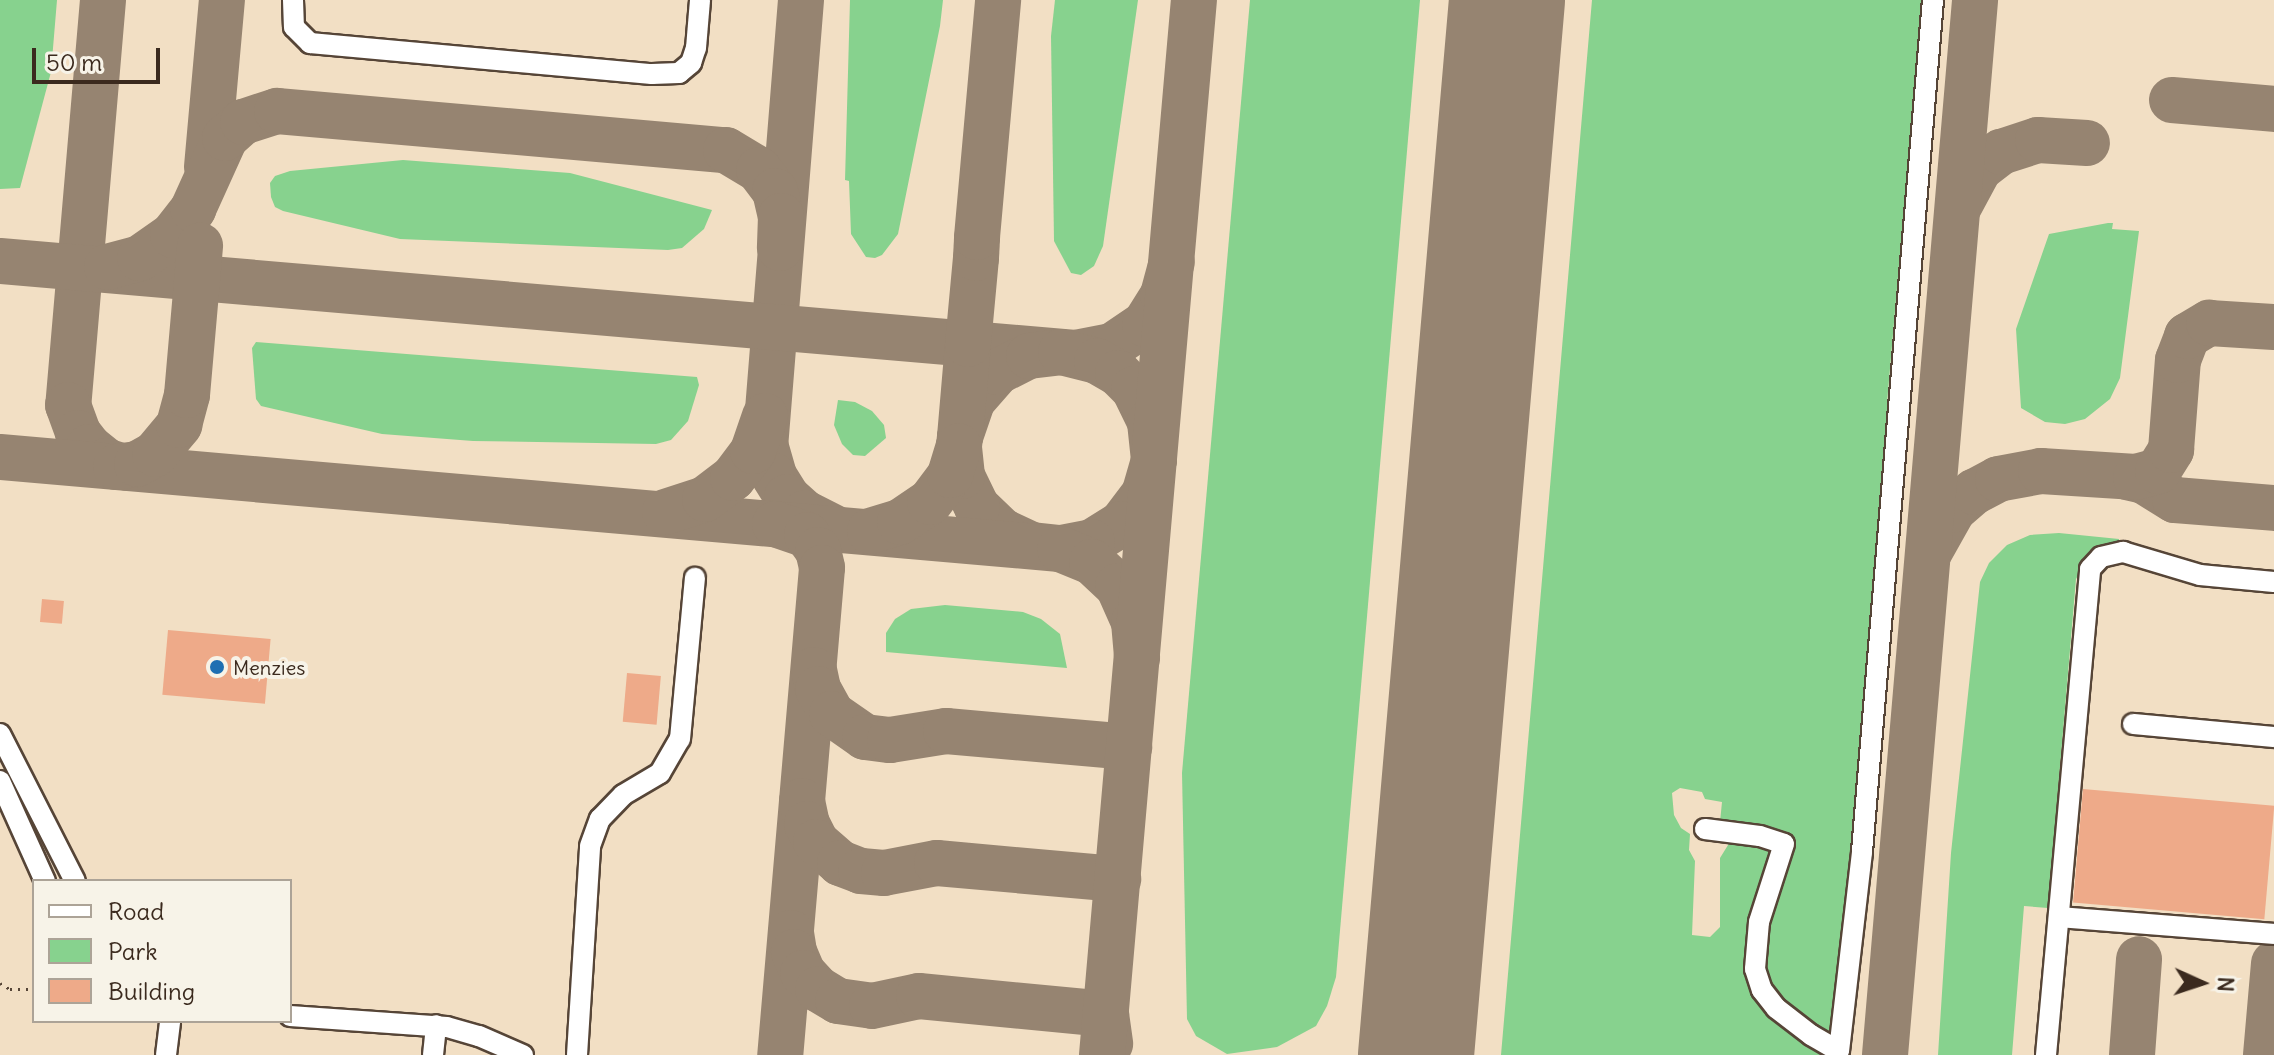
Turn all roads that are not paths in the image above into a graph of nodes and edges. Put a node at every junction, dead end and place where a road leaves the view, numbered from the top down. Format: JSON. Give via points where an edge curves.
{"nodes":[{"id":1,"x":293,"y":0,"type":"edge"},
{"id":2,"x":700,"y":0,"type":"edge"},
{"id":3,"x":1933,"y":0,"type":"edge"},
{"id":4,"x":695,"y":578,"type":"dead end"},
{"id":5,"x":2274,"y":582,"type":"edge"},
{"id":6,"x":2133,"y":724,"type":"dead end"},
{"id":7,"x":0,"y":734,"type":"edge"},
{"id":8,"x":2274,"y":737,"type":"edge"},
{"id":9,"x":0,"y":749,"type":"edge"},
{"id":10,"x":0,"y":781,"type":"edge"},
{"id":11,"x":0,"y":812,"type":"edge"},
{"id":12,"x":1705,"y":829,"type":"dead end"},
{"id":13,"x":44,"y":879,"type":"edge"},
{"id":14,"x":60,"y":879,"type":"edge"},
{"id":15,"x":74,"y":879,"type":"edge"},
{"id":16,"x":32,"y":882,"type":"edge"},
{"id":17,"x":2059,"y":917,"type":"junction"},
{"id":18,"x":2274,"y":934,"type":"edge"},
{"id":19,"x":292,"y":1016,"type":"edge"},
{"id":20,"x":170,"y":1023,"type":"edge"},
{"id":21,"x":436,"y":1025,"type":"junction"},
{"id":22,"x":166,"y":1055,"type":"edge"},
{"id":23,"x":433,"y":1055,"type":"edge"},
{"id":24,"x":523,"y":1055,"type":"edge"},
{"id":25,"x":577,"y":1055,"type":"edge"},
{"id":26,"x":2046,"y":1055,"type":"edge"}],
"edges":[{"from":1,"to":2,"type":"street","via":[[293,23],[310,43],[652,74],[679,73],[691,63]]},
{"from":3,"to":12,"type":"street","via":[[1862,852],[1839,1051],[1776,1008],[1755,969],[1759,922],[1784,844]]},
{"from":4,"to":25,"type":"street","via":[[680,739],[660,773],[623,795],[600,819],[590,846]]},
{"from":5,"to":17,"type":"street","via":[[2200,575],[2123,552],[2101,557],[2090,569]]},
{"from":6,"to":8,"type":"street"},
{"from":7,"to":15,"type":"street"},
{"from":9,"to":14,"type":"street"},
{"from":10,"to":13,"type":"street"},
{"from":11,"to":16,"type":"street"},
{"from":17,"to":18,"type":"street"},
{"from":17,"to":26,"type":"street"},
{"from":19,"to":21,"type":"street"},
{"from":20,"to":22,"type":"street"},
{"from":21,"to":23,"type":"street"},
{"from":21,"to":24,"type":"street"}]}
